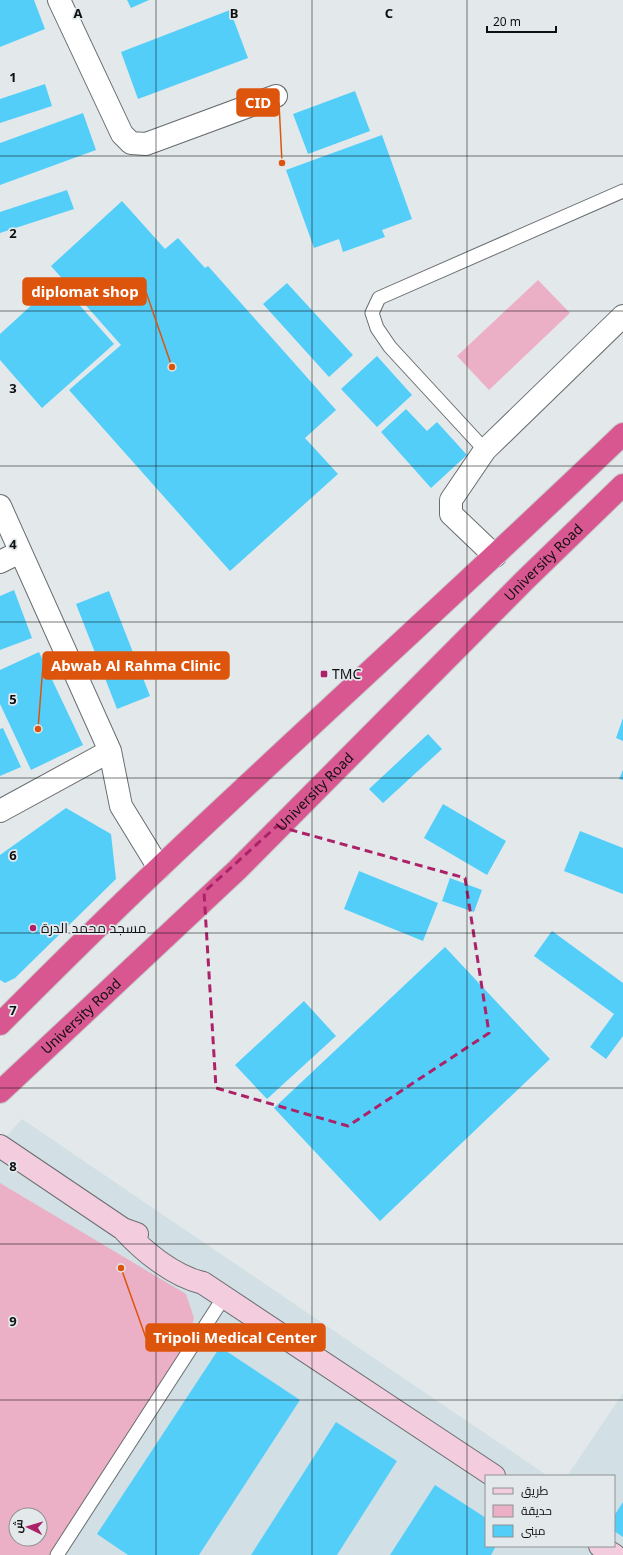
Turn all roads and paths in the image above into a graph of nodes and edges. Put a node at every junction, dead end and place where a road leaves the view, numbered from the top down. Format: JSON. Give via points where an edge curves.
{"nodes":[{"id":1,"x":59,"y":0,"type":"edge"},
{"id":2,"x":276,"y":96,"type":"dead end"},
{"id":3,"x":623,"y":191,"type":"edge"},
{"id":4,"x":623,"y":316,"type":"edge"},
{"id":5,"x":623,"y":434,"type":"edge"},
{"id":6,"x":485,"y":450,"type":"junction"},
{"id":7,"x":623,"y":485,"type":"edge"},
{"id":8,"x":0,"y":506,"type":"edge"},
{"id":9,"x":20,"y":552,"type":"junction"},
{"id":10,"x":495,"y":556,"type":"junction"},
{"id":11,"x":0,"y":562,"type":"edge"},
{"id":12,"x":110,"y":751,"type":"junction"},
{"id":13,"x":0,"y":811,"type":"edge"},
{"id":14,"x":159,"y":868,"type":"junction"},
{"id":15,"x":0,"y":1024,"type":"edge"},
{"id":16,"x":0,"y":1092,"type":"edge"},
{"id":17,"x":0,"y":1146,"type":"edge"},
{"id":18,"x":224,"y":1297,"type":"junction"},
{"id":19,"x":492,"y":1475,"type":"edge"},
{"id":20,"x":602,"y":1547,"type":"edge"},
{"id":21,"x":57,"y":1555,"type":"edge"},
{"id":22,"x":614,"y":1555,"type":"edge"}],
"edges":[{"from":1,"to":2,"type":"street","via":[[122,134],[131,143],[146,144]]},
{"from":3,"to":6,"type":"lane","via":[[379,298],[372,313],[377,328],[390,347]]},
{"from":4,"to":6,"type":"street"},
{"from":5,"to":10,"type":"highway"},
{"from":6,"to":10,"type":"street","via":[[451,500],[451,514]]},
{"from":7,"to":16,"type":"highway","name":"University Road","via":[[237,870]]},
{"from":8,"to":9,"type":"street"},
{"from":9,"to":11,"type":"street"},
{"from":9,"to":12,"type":"street"},
{"from":10,"to":14,"type":"highway"},
{"from":12,"to":13,"type":"street"},
{"from":12,"to":14,"type":"street","via":[[121,806]]},
{"from":14,"to":15,"type":"highway"},
{"from":17,"to":18,"type":"street","via":[[123,1229],[135,1242],[170,1268],[188,1280],[203,1283]]},
{"from":18,"to":19,"type":"street"},
{"from":18,"to":21,"type":"lane"},
{"from":20,"to":22,"type":"street"}]}
